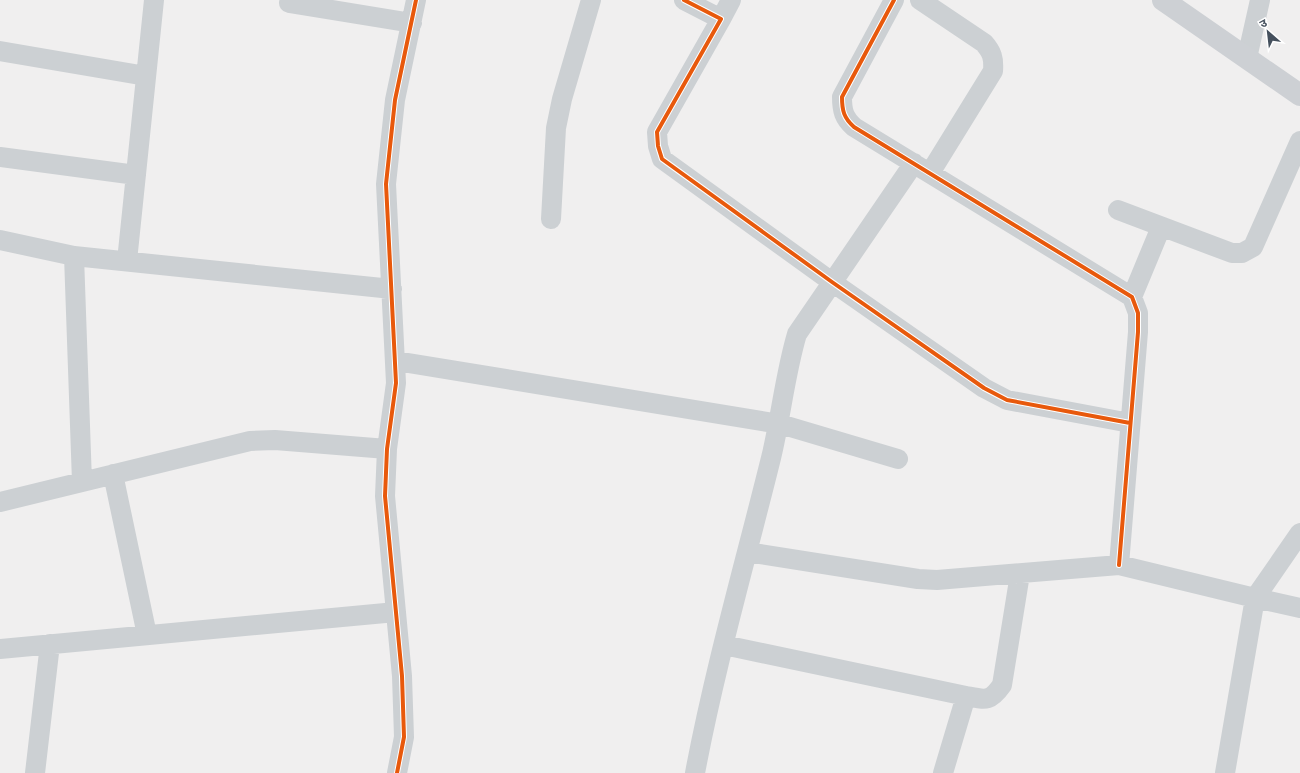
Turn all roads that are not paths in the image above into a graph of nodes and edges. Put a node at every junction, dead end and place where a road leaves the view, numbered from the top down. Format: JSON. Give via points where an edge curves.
{"nodes":[{"id":1,"x":154,"y":0,"type":"edge"},
{"id":2,"x":416,"y":0,"type":"edge"},
{"id":3,"x":591,"y":0,"type":"edge"},
{"id":4,"x":684,"y":0,"type":"edge"},
{"id":5,"x":731,"y":0,"type":"edge"},
{"id":6,"x":894,"y":0,"type":"edge"},
{"id":7,"x":920,"y":0,"type":"edge"},
{"id":8,"x":1163,"y":0,"type":"edge"},
{"id":9,"x":1260,"y":0,"type":"edge"},
{"id":10,"x":289,"y":3,"type":"dead end"},
{"id":11,"x":721,"y":19,"type":"junction"},
{"id":12,"x":412,"y":23,"type":"junction"},
{"id":13,"x":0,"y":51,"type":"edge"},
{"id":14,"x":1247,"y":58,"type":"junction"},
{"id":15,"x":146,"y":76,"type":"junction"},
{"id":16,"x":1300,"y":95,"type":"edge"},
{"id":17,"x":1300,"y":141,"type":"edge"},
{"id":18,"x":0,"y":157,"type":"edge"},
{"id":19,"x":922,"y":168,"type":"junction"},
{"id":20,"x":136,"y":176,"type":"junction"},
{"id":21,"x":1118,"y":210,"type":"dead end"},
{"id":22,"x":551,"y":219,"type":"dead end"},
{"id":23,"x":1161,"y":227,"type":"junction"},
{"id":24,"x":0,"y":240,"type":"edge"},
{"id":25,"x":74,"y":256,"type":"junction"},
{"id":26,"x":128,"y":261,"type":"junction"},
{"id":27,"x":832,"y":282,"type":"junction"},
{"id":28,"x":392,"y":289,"type":"junction"},
{"id":29,"x":1132,"y":297,"type":"junction"},
{"id":30,"x":396,"y":362,"type":"junction"},
{"id":31,"x":1130,"y":423,"type":"junction"},
{"id":32,"x":780,"y":424,"type":"junction"},
{"id":33,"x":387,"y":449,"type":"junction"},
{"id":34,"x":898,"y":459,"type":"dead end"},
{"id":35,"x":112,"y":474,"type":"junction"},
{"id":36,"x":82,"y":482,"type":"junction"},
{"id":37,"x":0,"y":502,"type":"edge"},
{"id":38,"x":1300,"y":533,"type":"edge"},
{"id":39,"x":747,"y":552,"type":"junction"},
{"id":40,"x":1119,"y":566,"type":"junction"},
{"id":41,"x":1020,"y":574,"type":"junction"},
{"id":42,"x":1255,"y":598,"type":"junction"},
{"id":43,"x":1300,"y":608,"type":"edge"},
{"id":44,"x":396,"y":612,"type":"junction"},
{"id":45,"x":147,"y":635,"type":"junction"},
{"id":46,"x":50,"y":644,"type":"junction"},
{"id":47,"x":724,"y":645,"type":"junction"},
{"id":48,"x":0,"y":649,"type":"edge"},
{"id":49,"x":966,"y":696,"type":"junction"},
{"id":50,"x":35,"y":773,"type":"edge"},
{"id":51,"x":397,"y":773,"type":"edge"},
{"id":52,"x":695,"y":773,"type":"edge"},
{"id":53,"x":943,"y":773,"type":"edge"},
{"id":54,"x":1225,"y":773,"type":"edge"}],
"edges":[{"from":1,"to":15,"type":"street"},
{"from":2,"to":12,"type":"street"},
{"from":3,"to":22,"type":"street","via":[[556,128]]},
{"from":4,"to":11,"type":"street"},
{"from":5,"to":11,"type":"street"},
{"from":6,"to":19,"type":"street","via":[[842,97],[842,109],[846,119],[854,127]]},
{"from":7,"to":19,"type":"street","via":[[984,42],[994,58],[993,71]]},
{"from":8,"to":14,"type":"main road"},
{"from":9,"to":14,"type":"street"},
{"from":10,"to":12,"type":"street"},
{"from":11,"to":27,"type":"street","via":[[657,132],[662,159]]},
{"from":12,"to":28,"type":"street","via":[[395,100],[386,184]]},
{"from":13,"to":15,"type":"street"},
{"from":14,"to":16,"type":"main road"},
{"from":15,"to":20,"type":"street"},
{"from":17,"to":23,"type":"street","via":[[1253,247],[1242,253],[1232,253]]},
{"from":18,"to":20,"type":"street"},
{"from":19,"to":27,"type":"street"},
{"from":19,"to":29,"type":"street"},
{"from":20,"to":26,"type":"street"},
{"from":21,"to":23,"type":"street"},
{"from":23,"to":29,"type":"street"},
{"from":24,"to":25,"type":"street"},
{"from":25,"to":26,"type":"street"},
{"from":25,"to":36,"type":"street"},
{"from":26,"to":28,"type":"street"},
{"from":27,"to":31,"type":"street","via":[[984,388],[1007,400]]},
{"from":27,"to":32,"type":"street","via":[[797,334]]},
{"from":28,"to":30,"type":"street"},
{"from":29,"to":31,"type":"street","via":[[1138,313],[1138,332]]},
{"from":30,"to":32,"type":"street"},
{"from":30,"to":33,"type":"street","via":[[396,384]]},
{"from":31,"to":40,"type":"street"},
{"from":32,"to":34,"type":"street"},
{"from":32,"to":39,"type":"street"},
{"from":33,"to":35,"type":"street","via":[[275,440],[250,441]]},
{"from":33,"to":44,"type":"street","via":[[384,496]]},
{"from":35,"to":36,"type":"street"},
{"from":35,"to":45,"type":"street"},
{"from":36,"to":37,"type":"street"},
{"from":38,"to":42,"type":"street"},
{"from":39,"to":41,"type":"street","via":[[918,579]]},
{"from":39,"to":47,"type":"street"},
{"from":40,"to":41,"type":"street"},
{"from":40,"to":42,"type":"street"},
{"from":41,"to":49,"type":"street","via":[[1002,685],[994,696],[982,700]]},
{"from":42,"to":43,"type":"street"},
{"from":42,"to":54,"type":"street"},
{"from":44,"to":45,"type":"street"},
{"from":44,"to":51,"type":"street","via":[[404,737]]},
{"from":45,"to":46,"type":"street"},
{"from":46,"to":48,"type":"street"},
{"from":46,"to":50,"type":"street"},
{"from":47,"to":49,"type":"street"},
{"from":47,"to":52,"type":"street","via":[[708,706]]},
{"from":49,"to":53,"type":"street"}]}
